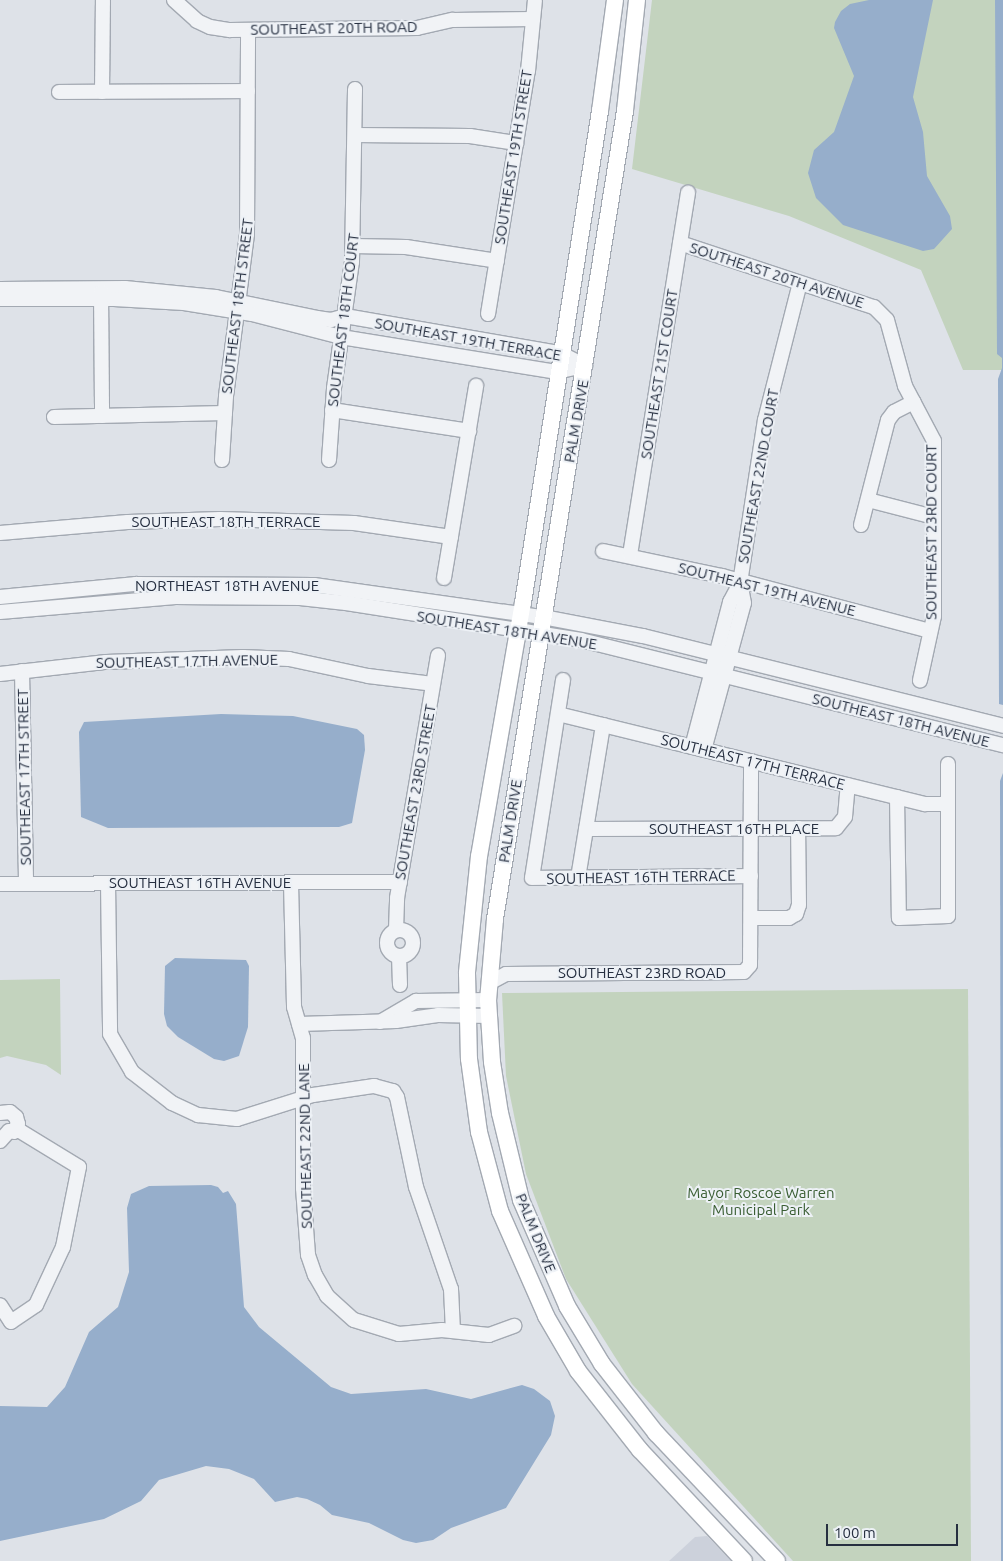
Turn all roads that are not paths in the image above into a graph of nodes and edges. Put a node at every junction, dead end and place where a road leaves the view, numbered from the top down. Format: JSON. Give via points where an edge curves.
{"nodes":[{"id":1,"x":103,"y":0,"type":"edge"},
{"id":2,"x":174,"y":0,"type":"edge"},
{"id":3,"x":535,"y":0,"type":"edge"},
{"id":4,"x":614,"y":0,"type":"edge"},
{"id":5,"x":638,"y":0,"type":"edge"},
{"id":6,"x":533,"y":19,"type":"junction"},
{"id":7,"x":248,"y":31,"type":"junction"},
{"id":8,"x":355,"y":89,"type":"dead end"},
{"id":9,"x":248,"y":91,"type":"junction"},
{"id":10,"x":59,"y":92,"type":"dead end"},
{"id":11,"x":102,"y":92,"type":"junction"},
{"id":12,"x":355,"y":135,"type":"junction"},
{"id":13,"x":516,"y":143,"type":"junction"},
{"id":14,"x":688,"y":193,"type":"dead end"},
{"id":15,"x":680,"y":243,"type":"junction"},
{"id":16,"x":353,"y":246,"type":"junction"},
{"id":17,"x":497,"y":261,"type":"junction"},
{"id":18,"x":800,"y":282,"type":"junction"},
{"id":19,"x":0,"y":289,"type":"edge"},
{"id":20,"x":101,"y":294,"type":"junction"},
{"id":21,"x":0,"y":300,"type":"edge"},
{"id":22,"x":239,"y":307,"type":"junction"},
{"id":23,"x":874,"y":307,"type":"joint"},
{"id":24,"x":488,"y":314,"type":"dead end"},
{"id":25,"x":345,"y":316,"type":"junction"},
{"id":26,"x":373,"y":321,"type":"junction"},
{"id":27,"x":342,"y":337,"type":"junction"},
{"id":28,"x":369,"y":342,"type":"junction"},
{"id":29,"x":560,"y":353,"type":"junction"},
{"id":30,"x":585,"y":366,"type":"junction"},
{"id":31,"x":556,"y":372,"type":"junction"},
{"id":32,"x":476,"y":386,"type":"dead end"},
{"id":33,"x":914,"y":402,"type":"junction"},
{"id":34,"x":332,"y":410,"type":"junction"},
{"id":35,"x":225,"y":413,"type":"junction"},
{"id":36,"x":102,"y":416,"type":"junction"},
{"id":37,"x":54,"y":417,"type":"dead end"},
{"id":38,"x":469,"y":431,"type":"junction"},
{"id":39,"x":222,"y":460,"type":"dead end"},
{"id":40,"x":329,"y":460,"type":"dead end"},
{"id":41,"x":868,"y":500,"type":"junction"},
{"id":42,"x":934,"y":517,"type":"junction"},
{"id":43,"x":861,"y":525,"type":"dead end"},
{"id":44,"x":0,"y":533,"type":"edge"},
{"id":45,"x":451,"y":537,"type":"junction"},
{"id":46,"x":603,"y":551,"type":"dead end"},
{"id":47,"x":630,"y":555,"type":"junction"},
{"id":48,"x":444,"y":578,"type":"dead end"},
{"id":49,"x":740,"y":583,"type":"junction"},
{"id":50,"x":0,"y":597,"type":"edge"},
{"id":51,"x":0,"y":612,"type":"edge"},
{"id":52,"x":519,"y":622,"type":"junction"},
{"id":53,"x":542,"y":625,"type":"junction"},
{"id":54,"x":930,"y":631,"type":"junction"},
{"id":55,"x":438,"y":655,"type":"dead end"},
{"id":56,"x":723,"y":656,"type":"junction"},
{"id":57,"x":22,"y":670,"type":"junction"},
{"id":58,"x":719,"y":672,"type":"junction"},
{"id":59,"x":0,"y":674,"type":"edge"},
{"id":60,"x":563,"y":680,"type":"dead end"},
{"id":61,"x":920,"y":680,"type":"dead end"},
{"id":62,"x":433,"y":684,"type":"junction"},
{"id":63,"x":558,"y":714,"type":"junction"},
{"id":64,"x":603,"y":725,"type":"junction"},
{"id":65,"x":1003,"y":726,"type":"edge"},
{"id":66,"x":1003,"y":745,"type":"edge"},
{"id":67,"x":698,"y":748,"type":"junction"},
{"id":68,"x":751,"y":761,"type":"junction"},
{"id":69,"x":948,"y":764,"type":"dead end"},
{"id":70,"x":848,"y":785,"type":"junction"},
{"id":71,"x":897,"y":797,"type":"junction"},
{"id":72,"x":948,"y":804,"type":"junction"},
{"id":73,"x":798,"y":828,"type":"junction"},
{"id":74,"x":586,"y":829,"type":"junction"},
{"id":75,"x":751,"y":829,"type":"junction"},
{"id":76,"x":751,"y":876,"type":"junction"},
{"id":77,"x":578,"y":878,"type":"junction"},
{"id":78,"x":400,"y":882,"type":"junction"},
{"id":79,"x":26,"y":883,"type":"junction"},
{"id":80,"x":108,"y":883,"type":"junction"},
{"id":81,"x":292,"y":883,"type":"junction"},
{"id":82,"x":0,"y":884,"type":"edge"},
{"id":83,"x":751,"y":918,"type":"junction"},
{"id":84,"x":396,"y":930,"type":"junction"},
{"id":85,"x":399,"y":956,"type":"junction"},
{"id":86,"x":491,"y":964,"type":"junction"},
{"id":87,"x":506,"y":974,"type":"junction"},
{"id":88,"x":400,"y":985,"type":"dead end"},
{"id":89,"x":488,"y":991,"type":"junction"},
{"id":90,"x":466,"y":1008,"type":"junction"},
{"id":91,"x":488,"y":1016,"type":"junction"},
{"id":92,"x":299,"y":1024,"type":"junction"},
{"id":93,"x":304,"y":1101,"type":"junction"},
{"id":94,"x":0,"y":1113,"type":"edge"},
{"id":95,"x":4,"y":1136,"type":"edge"},
{"id":96,"x":0,"y":1305,"type":"edge"},
{"id":97,"x":5,"y":1324,"type":"edge"},
{"id":98,"x":514,"y":1326,"type":"dead end"},
{"id":99,"x":453,"y":1332,"type":"junction"},
{"id":100,"x":744,"y":1561,"type":"edge"},
{"id":101,"x":777,"y":1561,"type":"edge"}],
"edges":[{"from":1,"to":11,"type":"street"},
{"from":2,"to":7,"type":"street","name":"SOUTHEAST 20TH ROAD","via":[[185,12],[210,27]]},
{"from":3,"to":6,"type":"street","name":"SOUTHEAST 19TH STREET"},
{"from":4,"to":29,"type":"main road","name":"PALM DRIVE","via":[[600,111]]},
{"from":5,"to":30,"type":"main road","name":"PALM DRIVE","via":[[625,111]]},
{"from":6,"to":7,"type":"street","name":"SOUTHEAST 20TH ROAD","via":[[453,20],[417,28]]},
{"from":6,"to":13,"type":"street","name":"SOUTHEAST 19TH STREET"},
{"from":7,"to":9,"type":"street","name":"SOUTHEAST 18TH STREET"},
{"from":8,"to":12,"type":"street","name":"SOUTHEAST 18TH COURT"},
{"from":9,"to":11,"type":"street"},
{"from":9,"to":22,"type":"street","name":"SOUTHEAST 18TH STREET","via":[[249,198]]},
{"from":10,"to":11,"type":"street"},
{"from":12,"to":13,"type":"street","via":[[470,136]]},
{"from":12,"to":16,"type":"street","name":"SOUTHEAST 18TH COURT"},
{"from":13,"to":17,"type":"street","name":"SOUTHEAST 19TH STREET"},
{"from":14,"to":15,"type":"street","name":"SOUTHEAST 21ST COURT"},
{"from":15,"to":18,"type":"street","name":"SOUTHEAST 20TH AVENUE"},
{"from":15,"to":47,"type":"street","name":"SOUTHEAST 21ST COURT"},
{"from":16,"to":17,"type":"street","via":[[406,247]]},
{"from":16,"to":25,"type":"street","name":"SOUTHEAST 18TH COURT"},
{"from":17,"to":24,"type":"street","name":"SOUTHEAST 19TH STREET"},
{"from":18,"to":23,"type":"street","name":"SOUTHEAST 20TH AVENUE"},
{"from":18,"to":49,"type":"street","name":"SOUTHEAST 22ND COURT","via":[[765,420]]},
{"from":19,"to":20,"type":"street","name":"SOUTHEAST 19TH TERRACE"},
{"from":20,"to":21,"type":"street","name":"SOUTHEAST 19TH TERRACE"},
{"from":20,"to":22,"type":"street","name":"SOUTHEAST 19TH TERRACE","via":[[174,292]]},
{"from":20,"to":36,"type":"street"},
{"from":22,"to":25,"type":"street","name":"SOUTHEAST 19TH TERRACE","via":[[331,320]]},
{"from":22,"to":27,"type":"street","name":"SOUTHEAST 19TH TERRACE"},
{"from":22,"to":35,"type":"street","name":"SOUTHEAST 18TH STREET"},
{"from":23,"to":33,"type":"street","name":"SOUTHEAST 23RD COURT","via":[[887,320],[905,386]]},
{"from":25,"to":26,"type":"street","name":"SOUTHEAST 19TH TERRACE"},
{"from":25,"to":27,"type":"street","name":"SOUTHEAST 18TH COURT"},
{"from":26,"to":28,"type":"street"},
{"from":26,"to":29,"type":"street","name":"SOUTHEAST 19TH TERRACE"},
{"from":27,"to":28,"type":"street","name":"SOUTHEAST 19TH TERRACE"},
{"from":27,"to":34,"type":"street","name":"SOUTHEAST 18TH COURT"},
{"from":28,"to":31,"type":"street","name":"SOUTHEAST 19TH TERRACE"},
{"from":29,"to":30,"type":"street","name":"SOUTHEAST 19TH TERRACE"},
{"from":29,"to":31,"type":"main road","name":"PALM DRIVE"},
{"from":30,"to":31,"type":"street","name":"SOUTHEAST 19TH TERRACE"},
{"from":30,"to":53,"type":"main road","name":"PALM DRIVE"},
{"from":31,"to":52,"type":"main road","name":"PALM DRIVE"},
{"from":32,"to":38,"type":"street"},
{"from":33,"to":41,"type":"street","via":[[894,412],[888,420]]},
{"from":33,"to":42,"type":"street","name":"SOUTHEAST 23RD COURT","via":[[934,441]]},
{"from":34,"to":38,"type":"street"},
{"from":34,"to":40,"type":"street","name":"SOUTHEAST 18TH COURT"},
{"from":35,"to":36,"type":"street"},
{"from":35,"to":39,"type":"street","name":"SOUTHEAST 18TH STREET"},
{"from":36,"to":37,"type":"street"},
{"from":38,"to":45,"type":"street"},
{"from":41,"to":42,"type":"street"},
{"from":41,"to":43,"type":"street"},
{"from":42,"to":54,"type":"street","name":"SOUTHEAST 23RD COURT","via":[[934,616]]},
{"from":44,"to":45,"type":"street","name":"SOUTHEAST 18TH TERRACE","via":[[128,522],[220,519],[354,523]]},
{"from":45,"to":48,"type":"street"},
{"from":46,"to":47,"type":"street","name":"SOUTHEAST 19TH AVENUE"},
{"from":47,"to":49,"type":"street","name":"SOUTHEAST 19TH AVENUE"},
{"from":49,"to":54,"type":"street","name":"SOUTHEAST 19TH AVENUE"},
{"from":49,"to":56,"type":"street","name":"SOUTHEAST 22ND COURT","via":[[744,603]]},
{"from":50,"to":52,"type":"street","name":"NORTHEAST 18TH AVENUE","via":[[136,584],[291,584]]},
{"from":51,"to":52,"type":"street","name":"SOUTHEAST 18TH AVENUE","via":[[175,597],[300,598]]},
{"from":52,"to":53,"type":"street","name":"NORTHEAST 18TH AVENUE"},
{"from":52,"to":90,"type":"main road","name":"PALM DRIVE","via":[[479,856]]},
{"from":53,"to":56,"type":"street","name":"SOUTHEAST 18TH AVENUE"},
{"from":53,"to":58,"type":"street","name":"SOUTHEAST 18TH AVENUE"},
{"from":53,"to":86,"type":"main road","name":"PALM DRIVE","via":[[504,858]]},
{"from":54,"to":61,"type":"street","name":"SOUTHEAST 23RD COURT"},
{"from":55,"to":62,"type":"street","name":"SOUTHEAST 23RD STREET"},
{"from":56,"to":58,"type":"street","name":"SOUTHEAST 22ND COURT"},
{"from":56,"to":65,"type":"street","name":"SOUTHEAST 18TH AVENUE"},
{"from":57,"to":59,"type":"street","name":"SOUTHEAST 17TH AVENUE"},
{"from":57,"to":62,"type":"street","name":"SOUTHEAST 17TH AVENUE","via":[[106,662],[289,659],[368,676]]},
{"from":57,"to":79,"type":"street","name":"SOUTHEAST 17TH STREET"},
{"from":58,"to":66,"type":"street","name":"SOUTHEAST 18TH AVENUE"},
{"from":58,"to":67,"type":"street","name":"SOUTHEAST 22ND COURT"},
{"from":60,"to":63,"type":"street"},
{"from":62,"to":78,"type":"street","name":"SOUTHEAST 23RD STREET"},
{"from":63,"to":64,"type":"street","name":"SOUTHEAST 17TH TERRACE"},
{"from":63,"to":77,"type":"street","name":"SOUTHEAST 16TH TERRACE","via":[[532,878]]},
{"from":64,"to":67,"type":"street","name":"SOUTHEAST 17TH TERRACE"},
{"from":64,"to":74,"type":"street"},
{"from":67,"to":68,"type":"street","name":"SOUTHEAST 17TH TERRACE"},
{"from":68,"to":70,"type":"street","name":"SOUTHEAST 17TH TERRACE"},
{"from":68,"to":75,"type":"street","name":"SOUTHEAST 23RD ROAD"},
{"from":69,"to":72,"type":"street"},
{"from":70,"to":71,"type":"street","name":"SOUTHEAST 17TH TERRACE"},
{"from":70,"to":73,"type":"street","name":"SOUTHEAST 16TH PLACE","via":[[842,824],[836,828]]},
{"from":71,"to":72,"type":"street","name":"SOUTHEAST 17TH TERRACE","via":[[925,804]]},
{"from":71,"to":72,"type":"street","via":[[899,918],[948,916]]},
{"from":73,"to":75,"type":"street","name":"SOUTHEAST 16TH PLACE"},
{"from":73,"to":83,"type":"street","via":[[799,905],[796,914],[789,918]]},
{"from":74,"to":75,"type":"street","name":"SOUTHEAST 16TH PLACE"},
{"from":74,"to":77,"type":"street"},
{"from":75,"to":76,"type":"street","name":"SOUTHEAST 23RD ROAD"},
{"from":76,"to":77,"type":"street","name":"SOUTHEAST 16TH TERRACE"},
{"from":76,"to":83,"type":"street","name":"SOUTHEAST 23RD ROAD"},
{"from":78,"to":81,"type":"street","name":"SOUTHEAST 16TH AVENUE"},
{"from":78,"to":84,"type":"street","name":"SOUTHEAST 23RD STREET"},
{"from":79,"to":80,"type":"street","name":"SOUTHEAST 16TH AVENUE"},
{"from":79,"to":82,"type":"street","name":"SOUTHEAST 16TH AVENUE"},
{"from":80,"to":81,"type":"street","name":"SOUTHEAST 16TH AVENUE"},
{"from":80,"to":93,"type":"street","via":[[110,1034],[132,1072],[172,1103],[198,1115],[237,1119]]},
{"from":81,"to":92,"type":"street","name":"SOUTHEAST 22ND LANE","via":[[294,1007]]},
{"from":83,"to":87,"type":"street","name":"SOUTHEAST 23RD ROAD","via":[[750,965],[744,972]]},
{"from":84,"to":85,"type":"street","via":[[386,943],[392,954]]},
{"from":84,"to":85,"type":"street","via":[[405,931],[413,941],[408,954]]},
{"from":85,"to":88,"type":"street"},
{"from":86,"to":87,"type":"street"},
{"from":86,"to":89,"type":"main road","name":"PALM DRIVE"},
{"from":87,"to":89,"type":"street","name":"SOUTHEAST 23RD ROAD"},
{"from":89,"to":90,"type":"street"},
{"from":89,"to":91,"type":"main road","name":"PALM DRIVE"},
{"from":90,"to":91,"type":"street"},
{"from":90,"to":92,"type":"street","via":[[379,1022]]},
{"from":90,"to":100,"type":"main road","name":"PALM DRIVE","via":[[479,1132],[500,1211],[546,1316],[578,1371],[640,1450]]},
{"from":91,"to":101,"type":"main road","name":"PALM DRIVE","via":[[500,1112],[521,1200],[567,1306],[602,1364],[656,1433]]},
{"from":92,"to":93,"type":"street","name":"SOUTHEAST 22ND LANE","via":[[303,1038]]},
{"from":93,"to":99,"type":"street","name":"SOUTHEAST 22ND LANE","via":[[303,1188],[308,1255],[327,1296],[354,1320],[371,1327],[398,1334]]},
{"from":93,"to":99,"type":"street","via":[[313,1095],[374,1086],[392,1091],[397,1097],[416,1187],[451,1289]]},
{"from":94,"to":95,"type":"street","via":[[10,1112],[18,1124]]},
{"from":95,"to":97,"type":"street","via":[[20,1131],[79,1167],[63,1247],[36,1304]]},
{"from":96,"to":97,"type":"street"},
{"from":98,"to":99,"type":"street","name":"SOUTHEAST 22ND LANE","via":[[489,1335]]}]}
